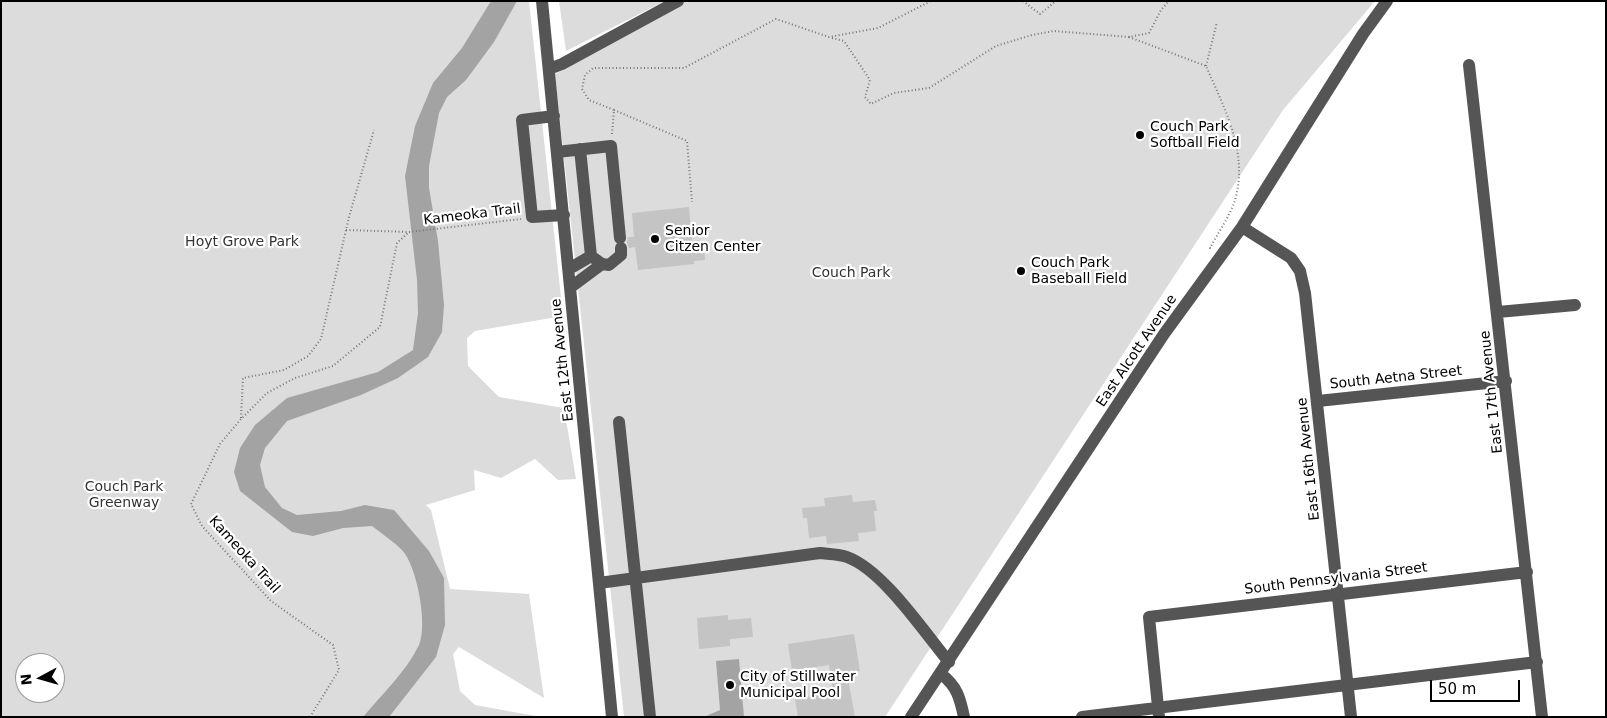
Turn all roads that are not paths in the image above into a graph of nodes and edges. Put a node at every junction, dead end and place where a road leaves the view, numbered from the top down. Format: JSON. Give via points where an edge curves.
{"nodes":[{"id":1,"x":542,"y":1,"type":"edge"},
{"id":2,"x":678,"y":1,"type":"edge"},
{"id":3,"x":1386,"y":1,"type":"edge"},
{"id":4,"x":1469,"y":64,"type":"dead end"},
{"id":5,"x":549,"y":69,"type":"junction"},
{"id":6,"x":554,"y":116,"type":"junction"},
{"id":7,"x":580,"y":149,"type":"junction"},
{"id":8,"x":557,"y":152,"type":"junction"},
{"id":9,"x":564,"y":215,"type":"junction"},
{"id":10,"x":1242,"y":227,"type":"junction"},
{"id":11,"x":591,"y":256,"type":"junction"},
{"id":12,"x":602,"y":264,"type":"junction"},
{"id":13,"x":569,"y":269,"type":"junction"},
{"id":14,"x":571,"y":287,"type":"junction"},
{"id":15,"x":1575,"y":305,"type":"dead end"},
{"id":16,"x":1498,"y":312,"type":"junction"},
{"id":17,"x":1506,"y":382,"type":"junction"},
{"id":18,"x":1318,"y":401,"type":"junction"},
{"id":19,"x":619,"y":422,"type":"dead end"},
{"id":20,"x":1527,"y":572,"type":"junction"},
{"id":21,"x":635,"y":578,"type":"junction"},
{"id":22,"x":599,"y":583,"type":"junction"},
{"id":23,"x":1338,"y":594,"type":"junction"},
{"id":24,"x":949,"y":662,"type":"junction"},
{"id":25,"x":1537,"y":662,"type":"junction"},
{"id":26,"x":941,"y":674,"type":"junction"},
{"id":27,"x":1348,"y":685,"type":"junction"},
{"id":28,"x":1159,"y":712,"type":"edge"},
{"id":29,"x":612,"y":717,"type":"edge"},
{"id":30,"x":650,"y":717,"type":"edge"},
{"id":31,"x":911,"y":717,"type":"edge"},
{"id":32,"x":964,"y":717,"type":"edge"},
{"id":33,"x":1082,"y":717,"type":"edge"},
{"id":34,"x":1351,"y":717,"type":"edge"},
{"id":35,"x":1542,"y":717,"type":"edge"}],
"edges":[{"from":1,"to":5,"type":"street","name":"East 12th Avenue"},
{"from":2,"to":5,"type":"street"},
{"from":3,"to":10,"type":"street","name":"East Alcott Avenue"},
{"from":4,"to":16,"type":"street","name":"East 17th Avenue"},
{"from":5,"to":6,"type":"street","name":"East 12th Avenue"},
{"from":6,"to":8,"type":"street","name":"East 12th Avenue"},
{"from":6,"to":9,"type":"street","via":[[522,120],[532,218]]},
{"from":7,"to":8,"type":"street"},
{"from":7,"to":11,"type":"street"},
{"from":7,"to":12,"type":"street","via":[[611,146],[621,256],[609,265]]},
{"from":8,"to":9,"type":"street","name":"East 12th Avenue"},
{"from":9,"to":13,"type":"street","name":"East 12th Avenue"},
{"from":10,"to":18,"type":"street","name":"East 16th Avenue","via":[[1291,258],[1300,271]]},
{"from":10,"to":24,"type":"street","name":"East Alcott Avenue","via":[[1164,334]]},
{"from":11,"to":12,"type":"street"},
{"from":11,"to":13,"type":"street"},
{"from":12,"to":14,"type":"street"},
{"from":13,"to":14,"type":"street","name":"East 12th Avenue"},
{"from":14,"to":22,"type":"street","name":"East 12th Avenue"},
{"from":15,"to":16,"type":"street"},
{"from":16,"to":17,"type":"street","name":"East 17th Avenue"},
{"from":17,"to":18,"type":"street","name":"South Aetna Street"},
{"from":17,"to":20,"type":"street","name":"East 17th Avenue"},
{"from":18,"to":23,"type":"street","name":"East 16th Avenue"},
{"from":19,"to":21,"type":"street"},
{"from":20,"to":23,"type":"street","name":"South Pennsylvania Street"},
{"from":20,"to":25,"type":"street","name":"East 17th Avenue"},
{"from":21,"to":22,"type":"street"},
{"from":21,"to":24,"type":"street","via":[[820,553],[846,557],[870,570],[891,591]]},
{"from":21,"to":30,"type":"street"},
{"from":22,"to":29,"type":"street","name":"East 12th Avenue"},
{"from":23,"to":27,"type":"street","name":"East 16th Avenue"},
{"from":23,"to":28,"type":"street","name":"South Pennsylvania Street","via":[[1149,616]]},
{"from":24,"to":26,"type":"street","name":"East Alcott Avenue"},
{"from":25,"to":27,"type":"street"},
{"from":25,"to":35,"type":"street","name":"East 17th Avenue"},
{"from":26,"to":31,"type":"street","name":"East Alcott Avenue"},
{"from":26,"to":32,"type":"street","via":[[953,682],[959,693]]},
{"from":27,"to":28,"type":"street"},
{"from":27,"to":34,"type":"street","name":"East 16th Avenue"},
{"from":28,"to":33,"type":"street"}]}
